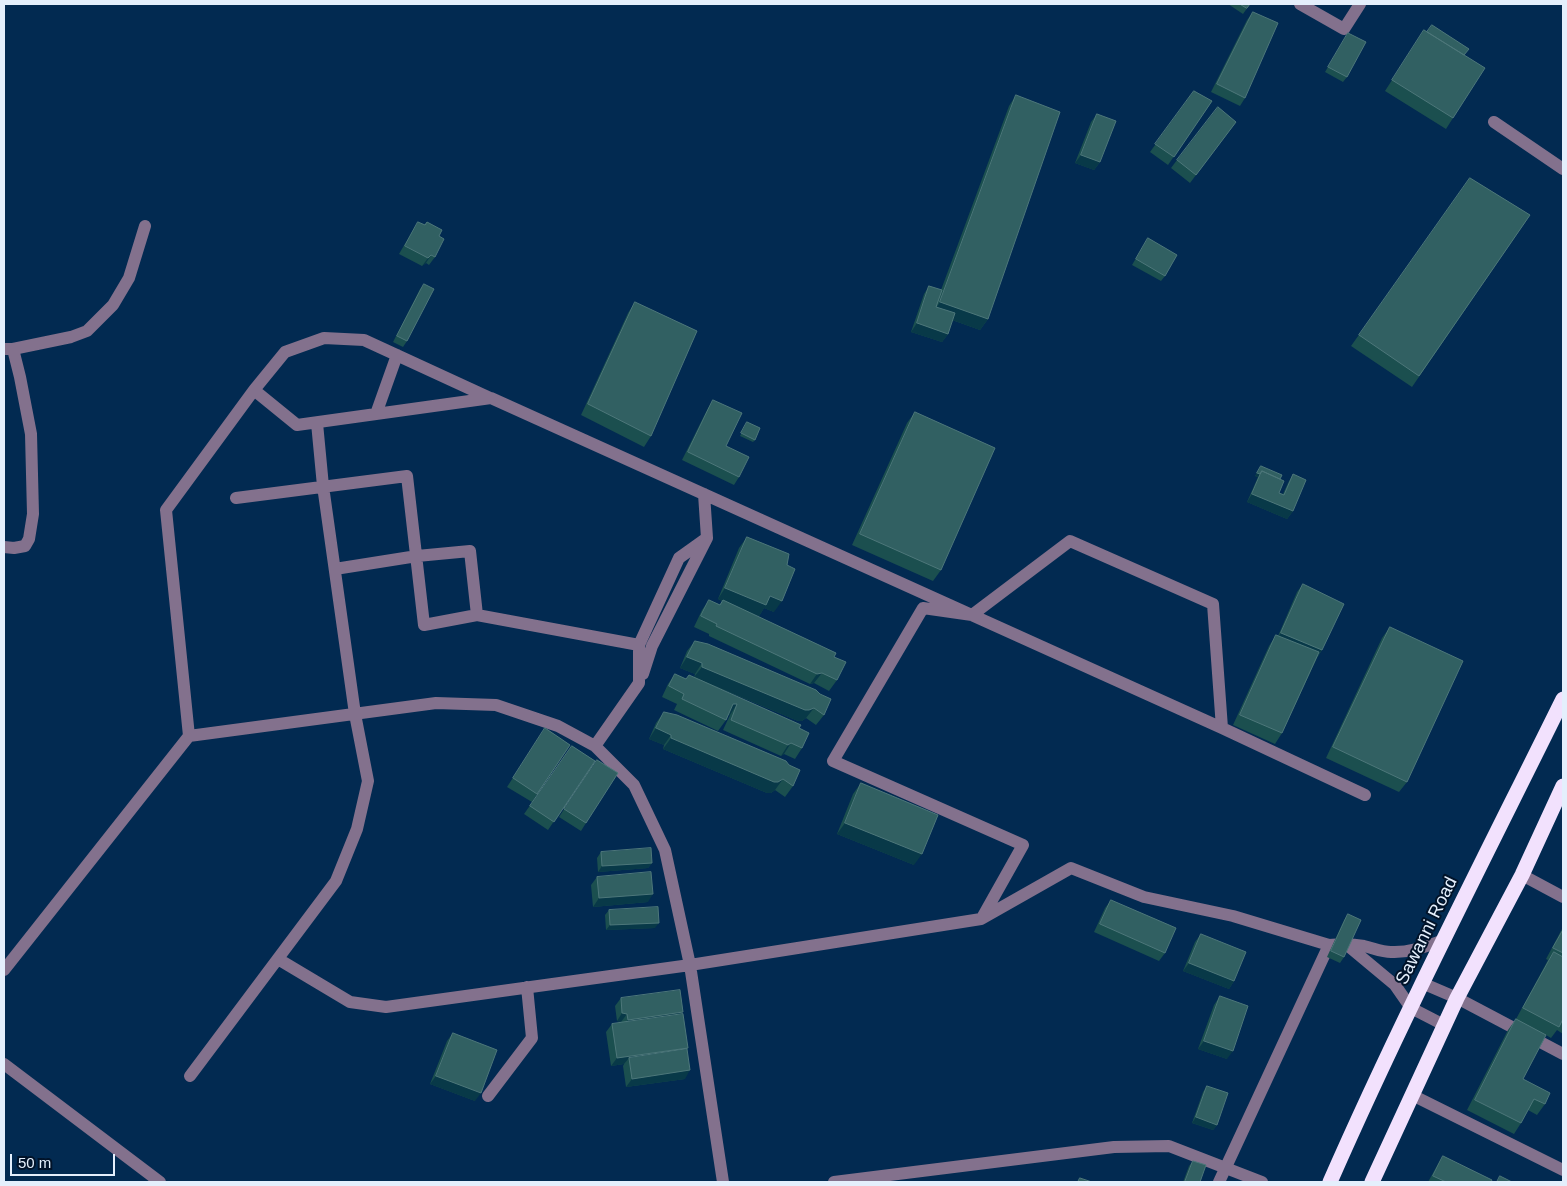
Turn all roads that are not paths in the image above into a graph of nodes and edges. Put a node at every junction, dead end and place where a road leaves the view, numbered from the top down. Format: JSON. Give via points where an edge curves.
{"nodes":[{"id":1,"x":1300,"y":4,"type":"edge"},
{"id":2,"x":1360,"y":4,"type":"edge"},
{"id":3,"x":1494,"y":122,"type":"dead end"},
{"id":4,"x":1563,"y":169,"type":"edge"},
{"id":5,"x":145,"y":226,"type":"dead end"},
{"id":6,"x":8,"y":349,"type":"edge"},
{"id":7,"x":397,"y":355,"type":"junction"},
{"id":8,"x":254,"y":390,"type":"junction"},
{"id":9,"x":491,"y":398,"type":"junction"},
{"id":10,"x":376,"y":414,"type":"junction"},
{"id":11,"x":317,"y":423,"type":"junction"},
{"id":12,"x":323,"y":486,"type":"junction"},
{"id":13,"x":704,"y":494,"type":"junction"},
{"id":14,"x":236,"y":498,"type":"dead end"},
{"id":15,"x":707,"y":538,"type":"junction"},
{"id":16,"x":4,"y":547,"type":"edge"},
{"id":17,"x":417,"y":556,"type":"junction"},
{"id":18,"x":335,"y":569,"type":"junction"},
{"id":19,"x":477,"y":615,"type":"junction"},
{"id":20,"x":972,"y":615,"type":"junction"},
{"id":21,"x":639,"y":645,"type":"junction"},
{"id":22,"x":639,"y":683,"type":"junction"},
{"id":23,"x":1563,"y":699,"type":"edge"},
{"id":24,"x":356,"y":714,"type":"junction"},
{"id":25,"x":1222,"y":728,"type":"junction"},
{"id":26,"x":189,"y":736,"type":"junction"},
{"id":27,"x":595,"y":746,"type":"junction"},
{"id":28,"x":1563,"y":786,"type":"edge"},
{"id":29,"x":1365,"y":795,"type":"dead end"},
{"id":30,"x":1522,"y":875,"type":"junction"},
{"id":31,"x":1563,"y":897,"type":"edge"},
{"id":32,"x":981,"y":919,"type":"junction"},
{"id":33,"x":1444,"y":940,"type":"junction"},
{"id":34,"x":1329,"y":945,"type":"junction"},
{"id":35,"x":1348,"y":945,"type":"junction"},
{"id":36,"x":278,"y":958,"type":"junction"},
{"id":37,"x":690,"y":965,"type":"junction"},
{"id":38,"x":4,"y":970,"type":"edge"},
{"id":39,"x":1422,"y":983,"type":"junction"},
{"id":40,"x":527,"y":987,"type":"junction"},
{"id":41,"x":1457,"y":998,"type":"junction"},
{"id":42,"x":1411,"y":1008,"type":"junction"},
{"id":43,"x":1444,"y":1025,"type":"junction"},
{"id":44,"x":1563,"y":1054,"type":"edge"},
{"id":45,"x":4,"y":1064,"type":"edge"},
{"id":46,"x":190,"y":1076,"type":"dead end"},
{"id":47,"x":1412,"y":1095,"type":"junction"},
{"id":48,"x":488,"y":1096,"type":"dead end"},
{"id":49,"x":1225,"y":1168,"type":"junction"},
{"id":50,"x":1563,"y":1170,"type":"edge"},
{"id":51,"x":160,"y":1182,"type":"edge"},
{"id":52,"x":723,"y":1182,"type":"edge"},
{"id":53,"x":834,"y":1182,"type":"edge"},
{"id":54,"x":1218,"y":1182,"type":"edge"},
{"id":55,"x":1262,"y":1182,"type":"edge"},
{"id":56,"x":1330,"y":1182,"type":"edge"},
{"id":57,"x":1372,"y":1182,"type":"edge"}],
"edges":[{"from":1,"to":2,"type":"street","via":[[1344,29]]},
{"from":3,"to":4,"type":"street"},
{"from":5,"to":6,"type":"street","via":[[129,278],[113,305],[86,331]]},
{"from":6,"to":16,"type":"street","via":[[20,377],[31,434],[33,514],[25,546]]},
{"from":7,"to":8,"type":"street","via":[[364,340],[324,338],[285,352]]},
{"from":7,"to":9,"type":"street"},
{"from":7,"to":10,"type":"street"},
{"from":8,"to":11,"type":"street","via":[[297,425]]},
{"from":8,"to":26,"type":"street","via":[[166,510]]},
{"from":9,"to":10,"type":"street"},
{"from":9,"to":13,"type":"street"},
{"from":10,"to":11,"type":"street"},
{"from":11,"to":12,"type":"street"},
{"from":12,"to":14,"type":"street"},
{"from":12,"to":17,"type":"street","via":[[407,476]]},
{"from":12,"to":18,"type":"street"},
{"from":13,"to":15,"type":"street"},
{"from":13,"to":20,"type":"street"},
{"from":15,"to":21,"type":"street","via":[[679,558]]},
{"from":15,"to":22,"type":"street","via":[[652,646]]},
{"from":17,"to":18,"type":"street"},
{"from":17,"to":19,"type":"street","via":[[470,552]]},
{"from":17,"to":19,"type":"street","via":[[424,625]]},
{"from":18,"to":24,"type":"street"},
{"from":19,"to":21,"type":"street"},
{"from":20,"to":25,"type":"street"},
{"from":20,"to":25,"type":"street","via":[[1070,541],[1213,604]]},
{"from":20,"to":32,"type":"street","via":[[923,608],[833,761],[1024,845]]},
{"from":21,"to":22,"type":"street"},
{"from":22,"to":27,"type":"street"},
{"from":23,"to":33,"type":"highway","name":"Sawanni Road"},
{"from":24,"to":26,"type":"street"},
{"from":24,"to":27,"type":"street","via":[[436,703],[496,705],[558,726]]},
{"from":24,"to":36,"type":"street","via":[[368,781],[357,829],[336,881]]},
{"from":25,"to":29,"type":"street"},
{"from":26,"to":38,"type":"street"},
{"from":27,"to":37,"type":"street","via":[[634,785],[665,850]]},
{"from":28,"to":30,"type":"highway"},
{"from":30,"to":31,"type":"street"},
{"from":30,"to":41,"type":"highway"},
{"from":32,"to":34,"type":"street","via":[[1071,868],[1144,897],[1233,916]]},
{"from":32,"to":37,"type":"street"},
{"from":33,"to":35,"type":"street","via":[[1405,952]]},
{"from":33,"to":39,"type":"highway","name":"Sawanni Road"},
{"from":34,"to":35,"type":"street"},
{"from":34,"to":49,"type":"street"},
{"from":35,"to":42,"type":"street","via":[[1395,985]]},
{"from":36,"to":40,"type":"street","via":[[350,1002],[377,1006]]},
{"from":36,"to":46,"type":"street"},
{"from":37,"to":40,"type":"street"},
{"from":37,"to":52,"type":"street"},
{"from":39,"to":41,"type":"street"},
{"from":39,"to":42,"type":"highway","name":"Sawanni Road"},
{"from":40,"to":48,"type":"street","via":[[532,1038]]},
{"from":41,"to":43,"type":"highway"},
{"from":41,"to":44,"type":"street"},
{"from":42,"to":43,"type":"street"},
{"from":42,"to":56,"type":"highway","name":"Sawanni Road"},
{"from":43,"to":47,"type":"highway"},
{"from":45,"to":51,"type":"street"},
{"from":47,"to":50,"type":"street"},
{"from":47,"to":57,"type":"highway"},
{"from":49,"to":53,"type":"street","via":[[1169,1146],[1114,1147]]},
{"from":49,"to":54,"type":"street"},
{"from":49,"to":55,"type":"street"}]}
